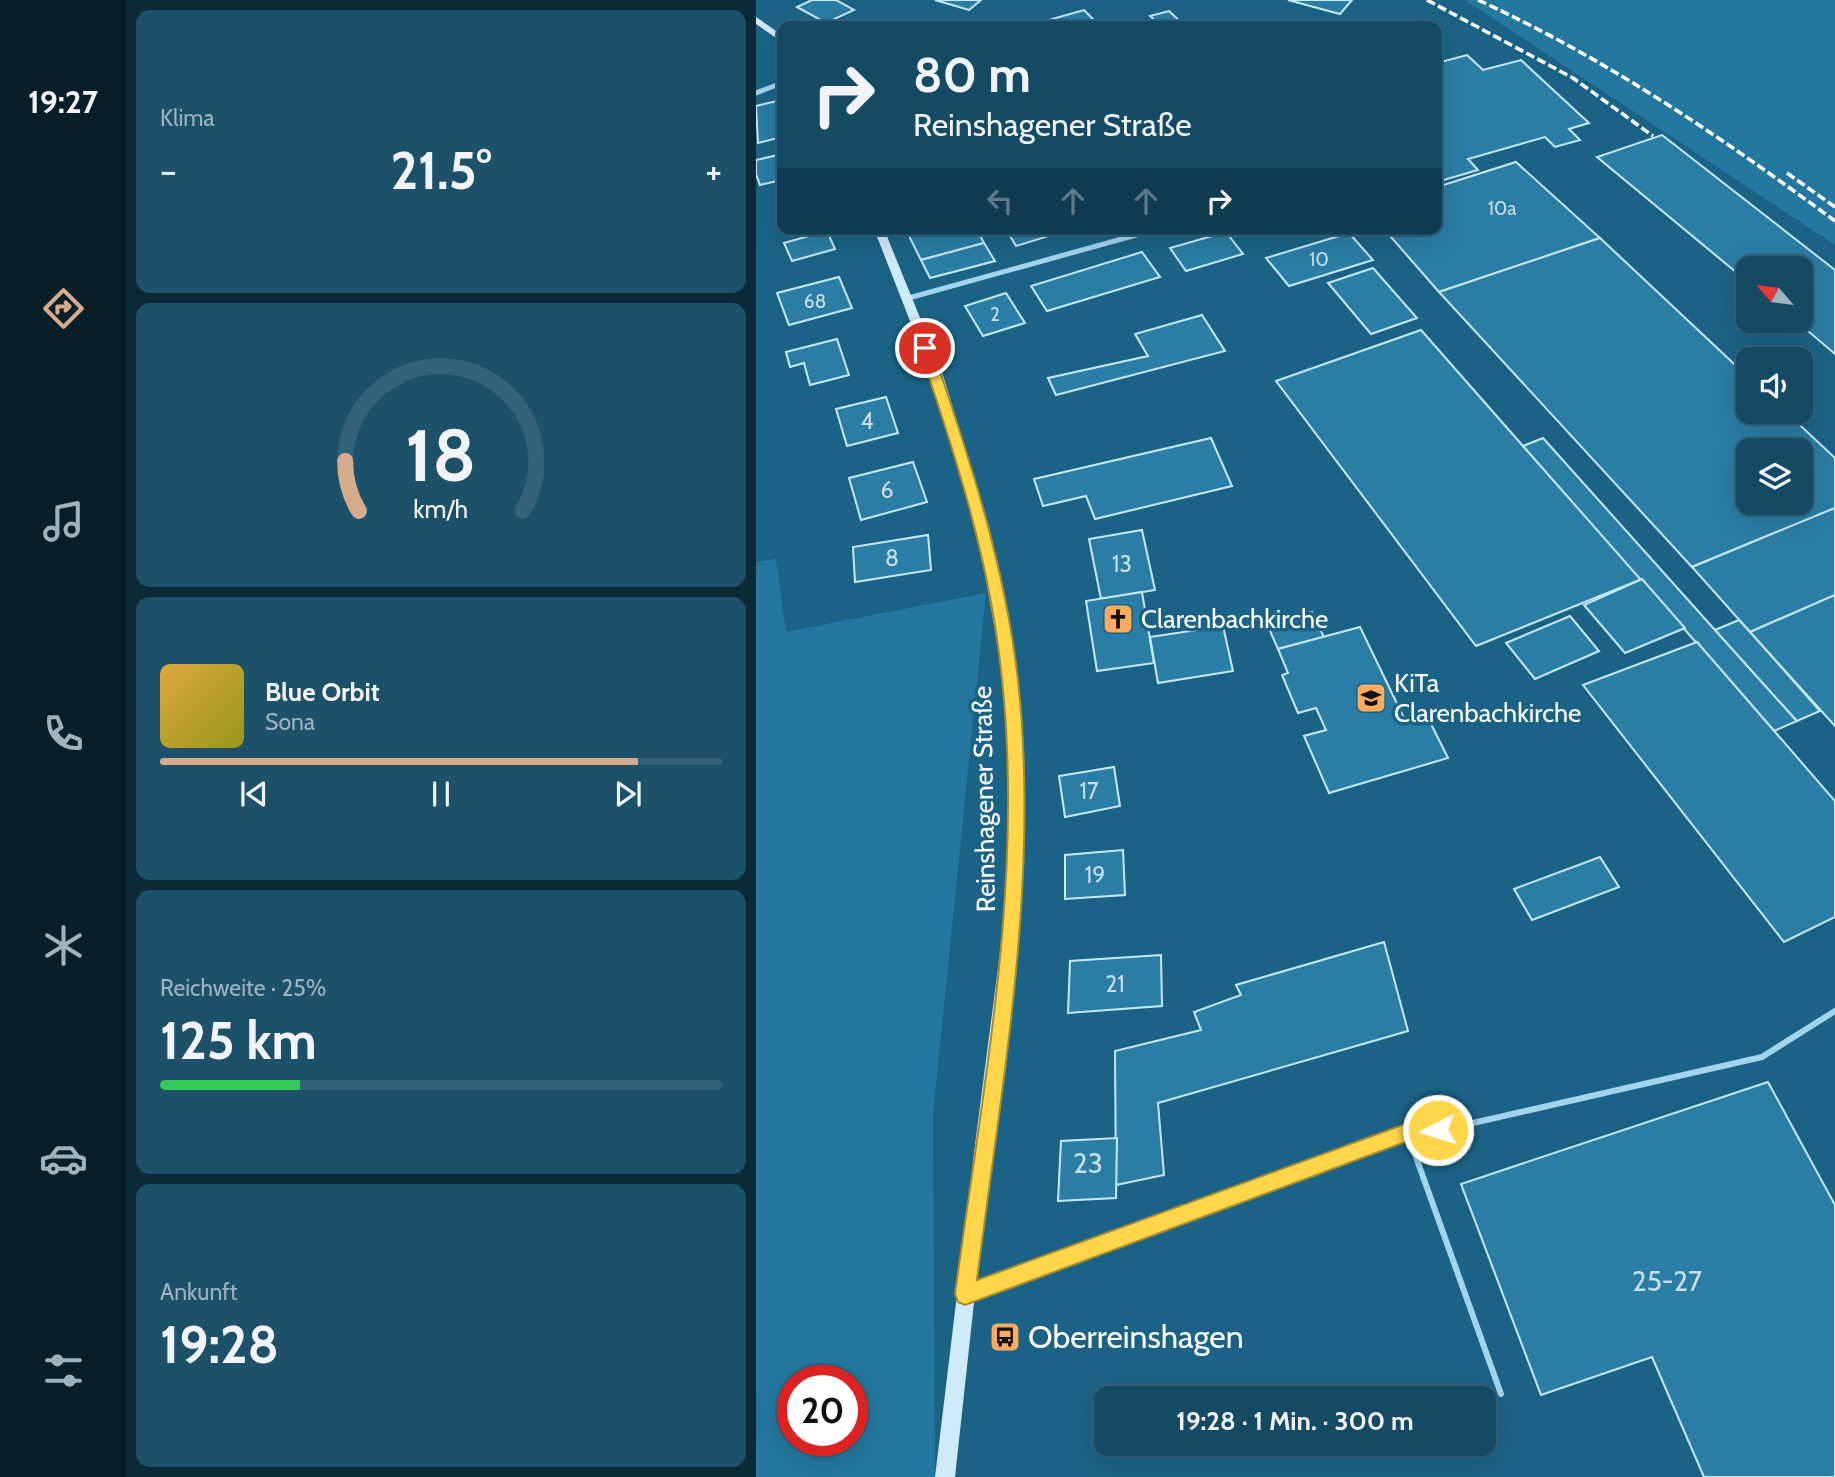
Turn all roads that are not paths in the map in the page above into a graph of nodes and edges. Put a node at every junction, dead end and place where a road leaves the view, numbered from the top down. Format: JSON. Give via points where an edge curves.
{"nodes":[{"id":1,"x":756,"y":20,"type":"edge"},
{"id":2,"x":777,"y":35,"type":"edge"},
{"id":3,"x":777,"y":85,"type":"edge"},
{"id":4,"x":756,"y":93,"type":"edge"},
{"id":5,"x":881,"y":235,"type":"edge"},
{"id":6,"x":1136,"y":235,"type":"edge"},
{"id":7,"x":905,"y":299,"type":"junction"},
{"id":8,"x":1835,"y":1011,"type":"edge"},
{"id":9,"x":1408,"y":1132,"type":"junction"},
{"id":10,"x":965,"y":1294,"type":"junction"},
{"id":11,"x":1502,"y":1394,"type":"dead end"},
{"id":12,"x":945,"y":1477,"type":"edge"}],
"edges":[{"from":1,"to":2,"type":"main road"},
{"from":3,"to":4,"type":"street"},
{"from":5,"to":7,"type":"main road","name":"Reinshagener Straße"},
{"from":6,"to":7,"type":"street"},
{"from":7,"to":10,"type":"main road","name":"Reinshagener Straße","via":[[936,372],[983,527],[1010,677],[1014,731],[1016,871]]},
{"from":8,"to":9,"type":"lane","via":[[1762,1057],[1438,1130]]},
{"from":9,"to":10,"type":"lane"},
{"from":9,"to":11,"type":"lane"},
{"from":10,"to":12,"type":"main road","name":"Reinshagener Straße"}]}
